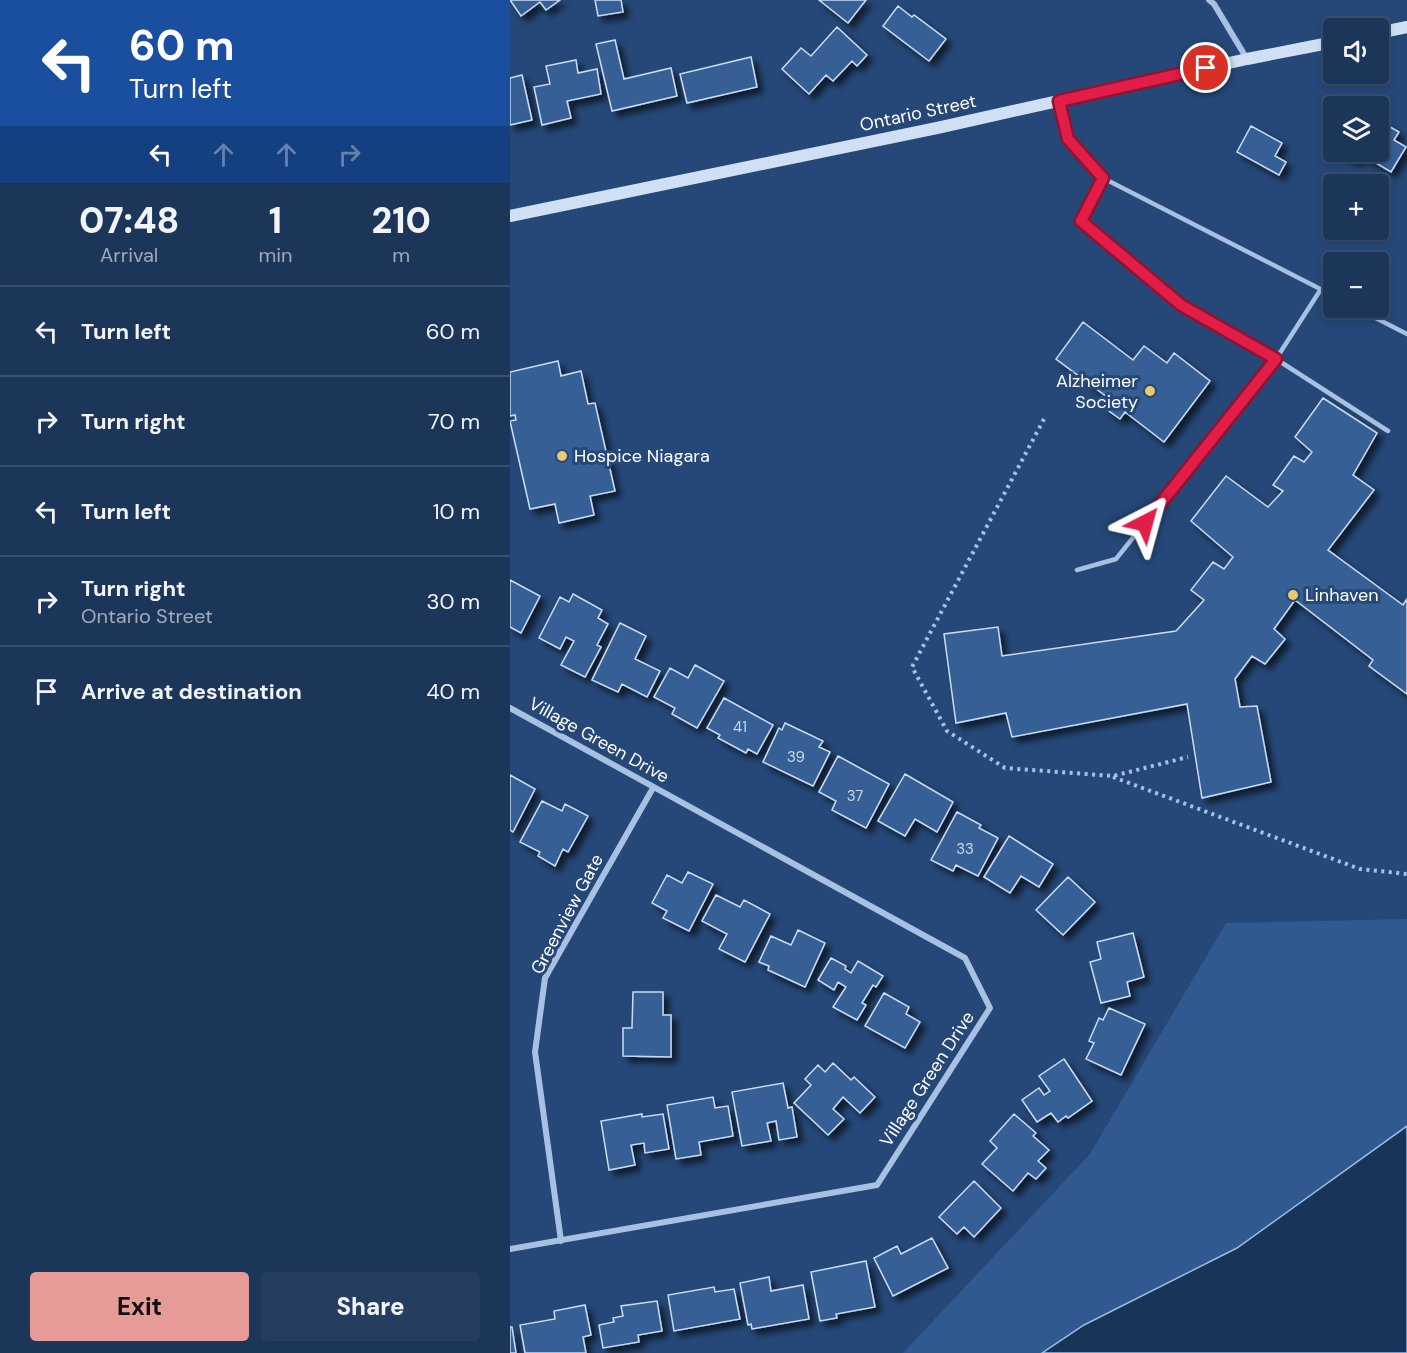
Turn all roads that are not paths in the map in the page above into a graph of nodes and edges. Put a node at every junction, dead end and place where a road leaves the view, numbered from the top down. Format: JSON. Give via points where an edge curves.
{"nodes":[{"id":1,"x":1209,"y":0,"type":"edge"},
{"id":2,"x":1407,"y":27,"type":"edge"},
{"id":3,"x":1389,"y":31,"type":"edge"},
{"id":4,"x":1323,"y":44,"type":"edge"},
{"id":5,"x":1247,"y":58,"type":"junction"},
{"id":6,"x":1059,"y":101,"type":"junction"},
{"id":7,"x":1103,"y":178,"type":"junction"},
{"id":8,"x":510,"y":216,"type":"edge"},
{"id":9,"x":1321,"y":290,"type":"joint"},
{"id":10,"x":1376,"y":318,"type":"edge"},
{"id":11,"x":1407,"y":334,"type":"edge"},
{"id":12,"x":1276,"y":359,"type":"junction"},
{"id":13,"x":1388,"y":431,"type":"dead end"},
{"id":14,"x":1077,"y":570,"type":"dead end"},
{"id":15,"x":510,"y":708,"type":"edge"},
{"id":16,"x":654,"y":788,"type":"junction"},
{"id":17,"x":561,"y":1241,"type":"junction"},
{"id":18,"x":510,"y":1249,"type":"edge"}],
"edges":[{"from":1,"to":5,"type":"street"},
{"from":2,"to":3,"type":"main road"},
{"from":4,"to":5,"type":"main road","name":"Ontario Street"},
{"from":5,"to":6,"type":"main road","name":"Ontario Street"},
{"from":6,"to":7,"type":"lane","via":[[1068,139]]},
{"from":6,"to":8,"type":"main road","name":"Ontario Street"},
{"from":7,"to":9,"type":"lane"},
{"from":7,"to":12,"type":"lane","via":[[1081,221],[1181,305]]},
{"from":9,"to":12,"type":"lane"},
{"from":10,"to":11,"type":"lane"},
{"from":12,"to":13,"type":"lane"},
{"from":12,"to":14,"type":"lane","via":[[1116,559]]},
{"from":15,"to":16,"type":"street","name":"Village Green Drive"},
{"from":16,"to":17,"type":"street","name":"Greenview Gate","via":[[545,978],[536,1052]]},
{"from":16,"to":17,"type":"street","name":"Village Green Drive","via":[[965,958],[990,1008],[877,1185]]},
{"from":17,"to":18,"type":"street","name":"Village Green Drive"}]}
